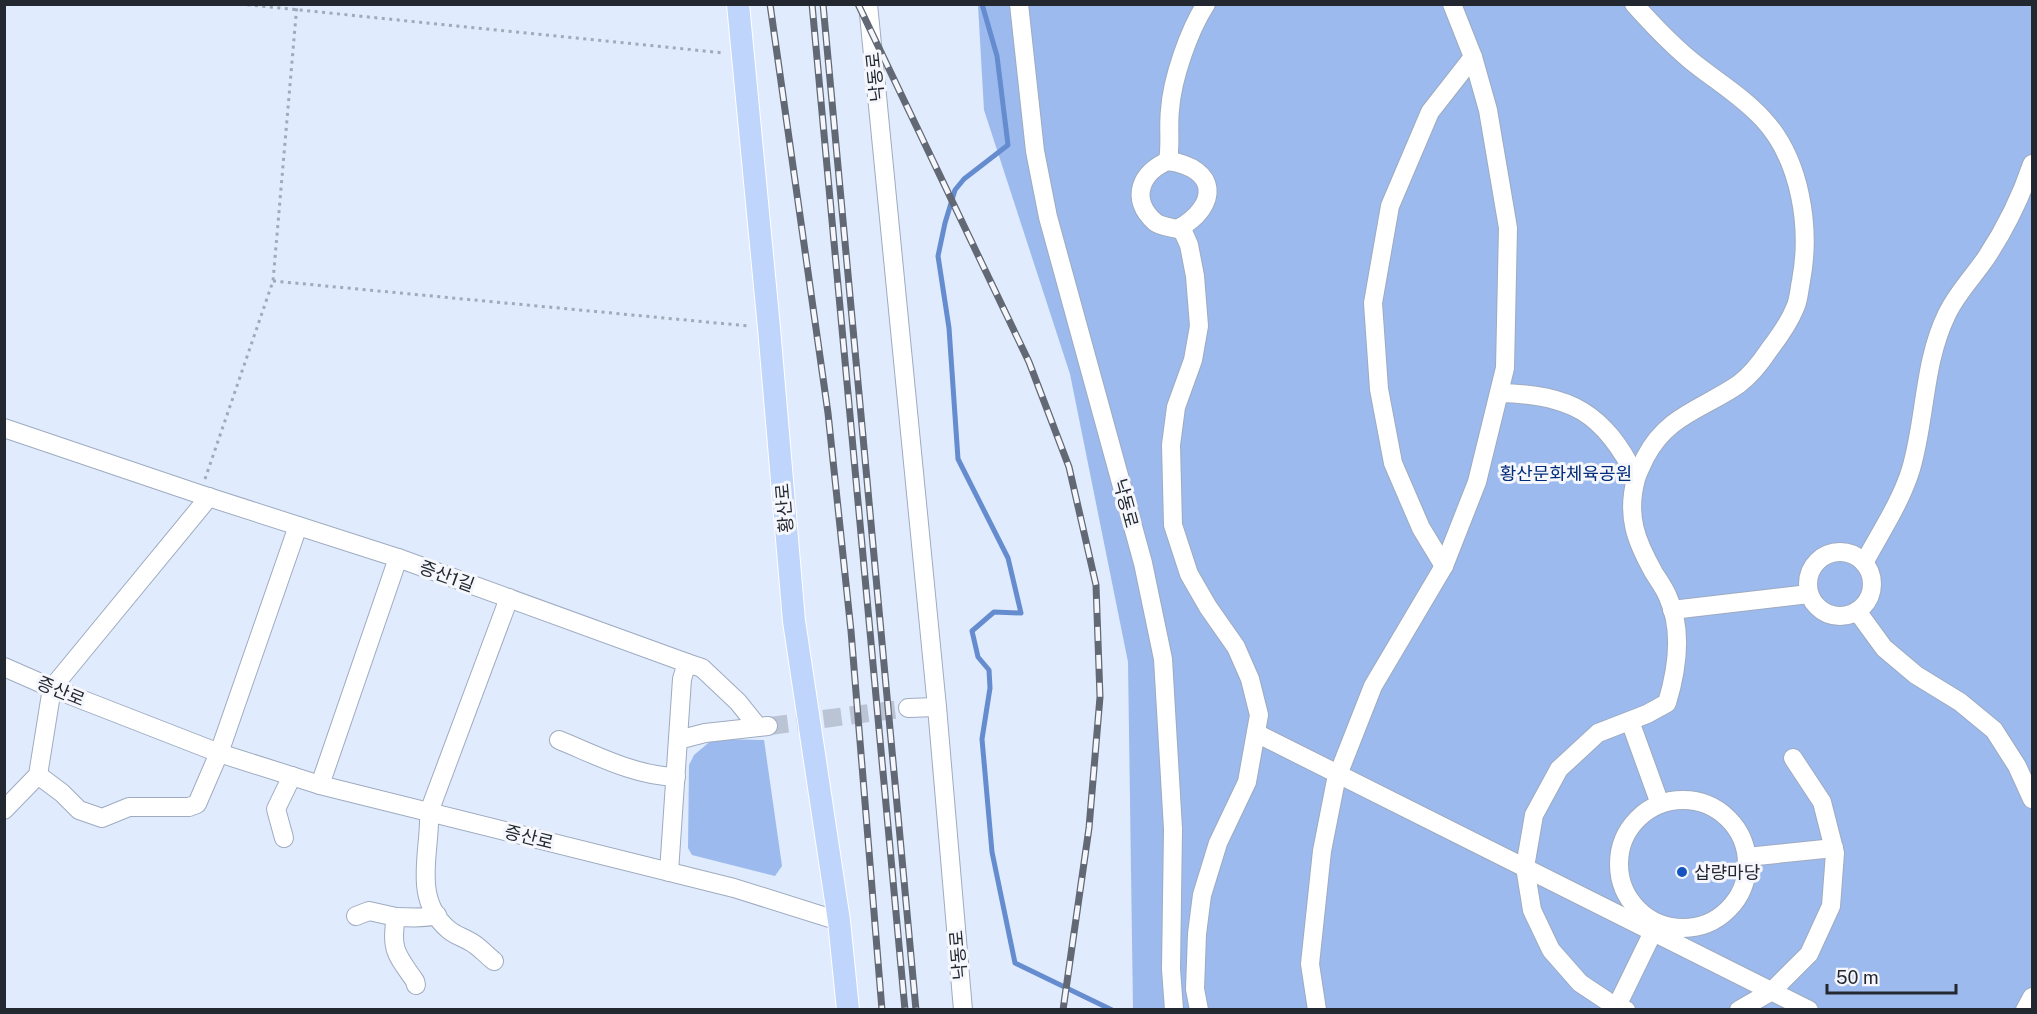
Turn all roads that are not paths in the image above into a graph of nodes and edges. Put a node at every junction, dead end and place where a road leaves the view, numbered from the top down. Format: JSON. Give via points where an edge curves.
{"nodes":[{"id":1,"x":738,"y":4,"type":"edge"},
{"id":2,"x":868,"y":4,"type":"edge"},
{"id":3,"x":1019,"y":4,"type":"edge"},
{"id":4,"x":1206,"y":4,"type":"edge"},
{"id":5,"x":1634,"y":4,"type":"edge"},
{"id":6,"x":1455,"y":6,"type":"edge"},
{"id":7,"x":1473,"y":57,"type":"junction"},
{"id":8,"x":1168,"y":161,"type":"junction"},
{"id":9,"x":2032,"y":164,"type":"edge"},
{"id":10,"x":1181,"y":227,"type":"junction"},
{"id":11,"x":1499,"y":393,"type":"junction"},
{"id":12,"x":4,"y":428,"type":"edge"},
{"id":13,"x":1636,"y":477,"type":"junction"},
{"id":14,"x":204,"y":496,"type":"junction"},
{"id":15,"x":298,"y":526,"type":"junction"},
{"id":16,"x":398,"y":558,"type":"junction"},
{"id":17,"x":1864,"y":563,"type":"junction"},
{"id":18,"x":1444,"y":566,"type":"junction"},
{"id":19,"x":1809,"y":594,"type":"junction"},
{"id":20,"x":509,"y":598,"type":"junction"},
{"id":21,"x":1672,"y":610,"type":"junction"},
{"id":22,"x":1857,"y":611,"type":"junction"},
{"id":23,"x":687,"y":663,"type":"junction"},
{"id":24,"x":4,"y":667,"type":"edge"},
{"id":25,"x":52,"y":688,"type":"junction"},
{"id":26,"x":937,"y":707,"type":"junction"},
{"id":27,"x":908,"y":708,"type":"tunnel mouth"},
{"id":28,"x":1630,"y":721,"type":"junction"},
{"id":29,"x":1256,"y":733,"type":"junction"},
{"id":30,"x":559,"y":740,"type":"dead end"},
{"id":31,"x":678,"y":740,"type":"junction"},
{"id":32,"x":219,"y":753,"type":"junction"},
{"id":33,"x":1792,"y":758,"type":"dead end"},
{"id":34,"x":38,"y":775,"type":"junction"},
{"id":35,"x":1339,"y":775,"type":"junction"},
{"id":36,"x":292,"y":776,"type":"junction"},
{"id":37,"x":676,"y":777,"type":"junction"},
{"id":38,"x":320,"y":785,"type":"junction"},
{"id":39,"x":2032,"y":800,"type":"edge"},
{"id":40,"x":1660,"y":804,"type":"junction"},
{"id":41,"x":4,"y":810,"type":"edge"},
{"id":42,"x":429,"y":812,"type":"junction"},
{"id":43,"x":284,"y":838,"type":"dead end"},
{"id":44,"x":1834,"y":849,"type":"junction"},
{"id":45,"x":1747,"y":857,"type":"junction"},
{"id":46,"x":1525,"y":867,"type":"junction"},
{"id":47,"x":669,"y":872,"type":"junction"},
{"id":48,"x":437,"y":915,"type":"junction"},
{"id":49,"x":356,"y":916,"type":"dead end"},
{"id":50,"x":396,"y":917,"type":"junction"},
{"id":51,"x":839,"y":921,"type":"junction"},
{"id":52,"x":1653,"y":932,"type":"junction"},
{"id":53,"x":494,"y":961,"type":"dead end"},
{"id":54,"x":416,"y":985,"type":"dead end"},
{"id":55,"x":1772,"y":991,"type":"junction"},
{"id":56,"x":2032,"y":998,"type":"edge"},
{"id":57,"x":1619,"y":1009,"type":"edge"},
{"id":58,"x":848,"y":1010,"type":"edge"},
{"id":59,"x":963,"y":1010,"type":"edge"},
{"id":60,"x":1174,"y":1010,"type":"edge"},
{"id":61,"x":1199,"y":1010,"type":"edge"},
{"id":62,"x":1317,"y":1010,"type":"edge"},
{"id":63,"x":1739,"y":1010,"type":"edge"},
{"id":64,"x":1809,"y":1010,"type":"edge"},
{"id":65,"x":2025,"y":1010,"type":"edge"}],
"edges":[{"from":1,"to":51,"type":"main road","name":"황산로","via":[[794,621]]},
{"from":2,"to":26,"type":"street","name":"낙동로"},
{"from":3,"to":60,"type":"street","name":"낙동로","via":[[1035,151],[1048,217],[1143,564],[1163,658],[1173,828]]},
{"from":4,"to":8,"type":"street","via":[[1180,63],[1170,108]]},
{"from":5,"to":13,"type":"street","via":[[1689,59],[1764,120],[1794,176],[1803,207],[1806,242],[1796,306],[1764,357],[1745,380],[1668,426],[1649,450]]},
{"from":6,"to":7,"type":"street"},
{"from":7,"to":11,"type":"street","via":[[1488,110],[1508,228],[1505,368]]},
{"from":7,"to":18,"type":"street","via":[[1430,112],[1390,206],[1373,303],[1379,389],[1393,463],[1421,528]]},
{"from":8,"to":10,"type":"street","via":[[1196,170],[1207,185],[1208,201],[1199,214]]},
{"from":8,"to":10,"type":"street","via":[[1149,173],[1141,185],[1141,195],[1144,208],[1156,223]]},
{"from":9,"to":17,"type":"street","via":[[2002,232],[1946,315],[1926,376],[1924,409],[1910,471]]},
{"from":10,"to":29,"type":"street","via":[[1195,276],[1199,326],[1193,360],[1176,407],[1171,445],[1173,525],[1189,574],[1236,647],[1250,680],[1259,715]]},
{"from":11,"to":13,"type":"street","via":[[1553,399],[1597,421],[1612,436]]},
{"from":11,"to":18,"type":"street","via":[[1477,482]]},
{"from":12,"to":14,"type":"street","name":"증산1길"},
{"from":13,"to":21,"type":"street","via":[[1632,523]]},
{"from":14,"to":15,"type":"street","name":"증산1길"},
{"from":14,"to":25,"type":"street"},
{"from":15,"to":16,"type":"street","name":"증산1길"},
{"from":15,"to":32,"type":"street"},
{"from":16,"to":20,"type":"street","name":"증산1길"},
{"from":16,"to":38,"type":"street"},
{"from":17,"to":19,"type":"street","via":[[1846,553],[1826,555],[1811,569]]},
{"from":17,"to":22,"type":"street","via":[[1872,583],[1865,604]]},
{"from":18,"to":35,"type":"street","via":[[1372,686]]},
{"from":19,"to":21,"type":"street"},
{"from":19,"to":22,"type":"street","via":[[1826,613],[1836,616]]},
{"from":20,"to":23,"type":"street","name":"증산1길"},
{"from":20,"to":42,"type":"street"},
{"from":21,"to":28,"type":"street","via":[[1677,650],[1667,703]]},
{"from":22,"to":39,"type":"street","via":[[1884,648],[1994,730],[2017,766]]},
{"from":23,"to":31,"type":"street","via":[[682,679]]},
{"from":23,"to":31,"type":"street","name":"증산1길","via":[[702,668],[764,727]]},
{"from":24,"to":25,"type":"street","name":"증산로"},
{"from":25,"to":32,"type":"street","name":"증산로"},
{"from":25,"to":34,"type":"street"},
{"from":26,"to":27,"type":"street"},
{"from":26,"to":59,"type":"street","name":"낙동로"},
{"from":28,"to":40,"type":"street"},
{"from":28,"to":46,"type":"street","via":[[1598,734],[1559,768],[1534,815]]},
{"from":29,"to":35,"type":"street"},
{"from":29,"to":61,"type":"street","via":[[1247,782],[1218,843],[1202,895],[1195,989]]},
{"from":30,"to":37,"type":"street","via":[[644,773]]},
{"from":31,"to":37,"type":"street"},
{"from":32,"to":34,"type":"street","via":[[196,804],[129,807],[102,818],[79,810]]},
{"from":32,"to":36,"type":"street","name":"증산로"},
{"from":33,"to":44,"type":"street","via":[[1822,802]]},
{"from":34,"to":41,"type":"street"},
{"from":35,"to":46,"type":"street"},
{"from":35,"to":62,"type":"street","via":[[1322,850],[1310,964]]},
{"from":36,"to":38,"type":"street","name":"증산로"},
{"from":36,"to":43,"type":"street","via":[[276,809]]},
{"from":37,"to":47,"type":"street"},
{"from":38,"to":42,"type":"street","name":"증산로"},
{"from":40,"to":45,"type":"street","via":[[1687,800],[1708,805],[1726,817],[1739,835]]},
{"from":40,"to":45,"type":"street","via":[[1632,824],[1622,842],[1618,862],[1621,882],[1630,901],[1645,916],[1663,925],[1684,928],[1705,924],[1724,914],[1738,897]]},
{"from":42,"to":47,"type":"street","name":"증산로"},
{"from":42,"to":48,"type":"street","via":[[424,881]]},
{"from":44,"to":45,"type":"street"},
{"from":44,"to":55,"type":"street","via":[[1831,906],[1809,954]]},
{"from":46,"to":52,"type":"street"},
{"from":46,"to":57,"type":"street","via":[[1532,910],[1551,950],[1580,983]]},
{"from":47,"to":51,"type":"street","name":"증산로"},
{"from":48,"to":50,"type":"street"},
{"from":48,"to":53,"type":"street","via":[[448,929],[471,941]]},
{"from":49,"to":50,"type":"street","via":[[369,911]]},
{"from":50,"to":54,"type":"street","via":[[396,953]]},
{"from":51,"to":58,"type":"main road","name":"황산로"},
{"from":52,"to":55,"type":"street"},
{"from":52,"to":57,"type":"street"},
{"from":55,"to":63,"type":"street"},
{"from":55,"to":64,"type":"street"},
{"from":56,"to":65,"type":"street"}]}
